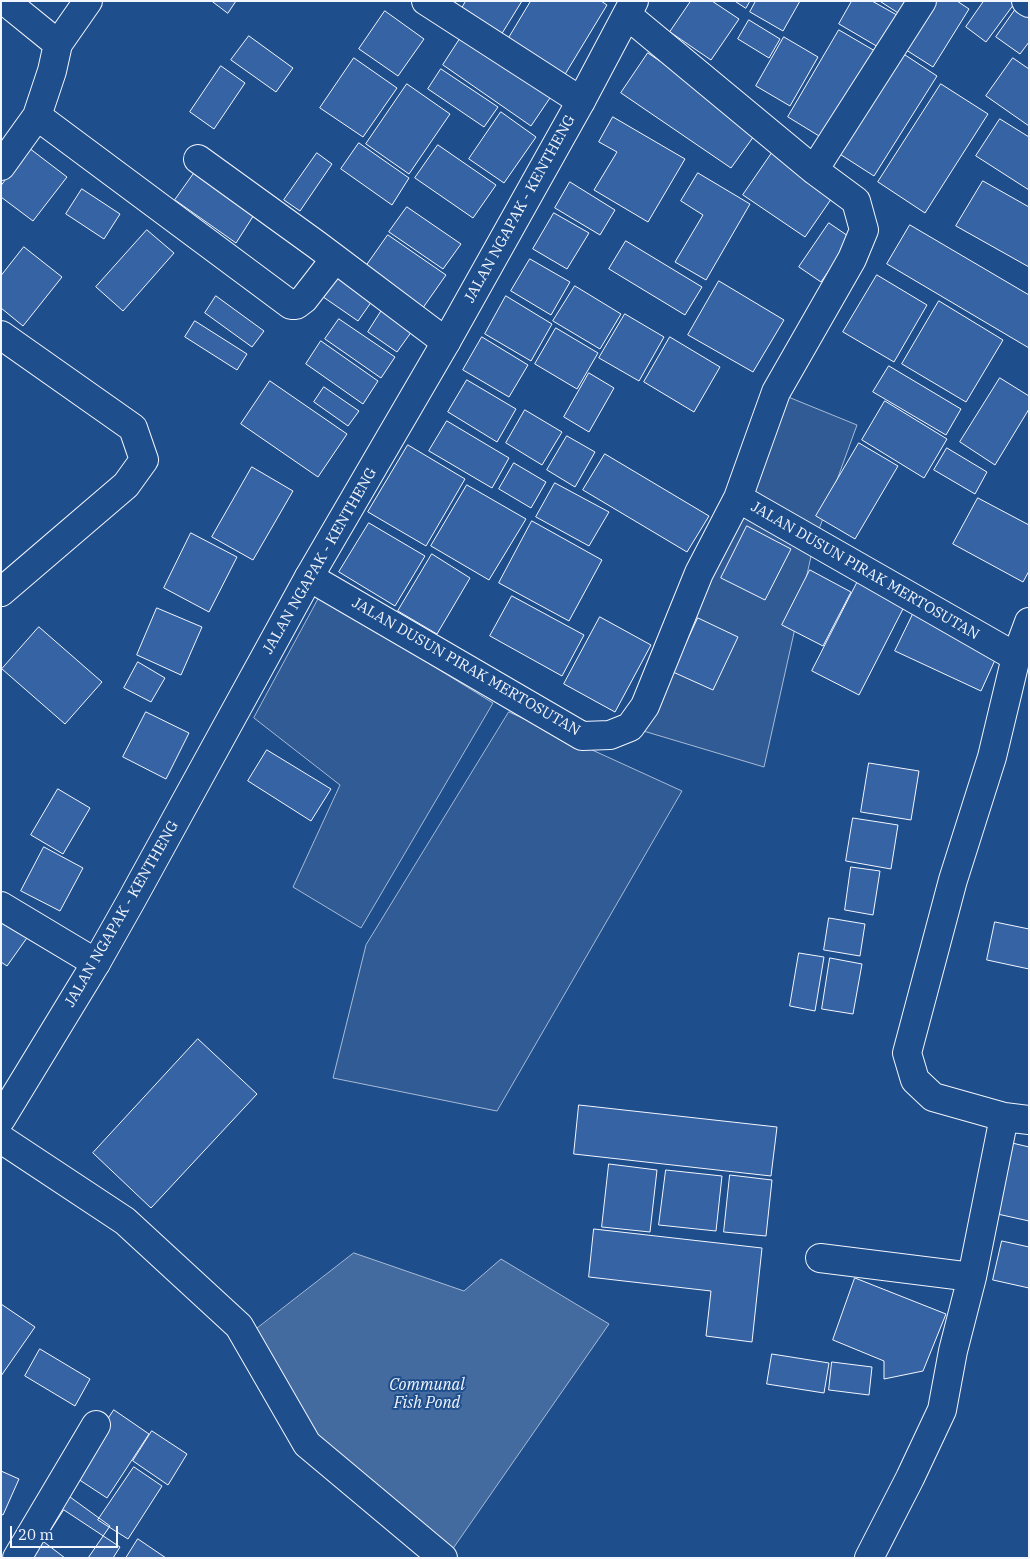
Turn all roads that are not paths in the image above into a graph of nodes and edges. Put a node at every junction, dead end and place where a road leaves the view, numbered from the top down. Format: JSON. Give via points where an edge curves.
{"nodes":[{"id":1,"x":5,"y":1,"type":"edge"},
{"id":2,"x":88,"y":1,"type":"edge"},
{"id":3,"x":426,"y":1,"type":"edge"},
{"id":4,"x":922,"y":1,"type":"edge"},
{"id":5,"x":1026,"y":1,"type":"edge"},
{"id":6,"x":1029,"y":3,"type":"edge"},
{"id":7,"x":630,"y":8,"type":"edge"},
{"id":8,"x":58,"y":44,"type":"junction"},
{"id":9,"x":581,"y":101,"type":"junction"},
{"id":10,"x":37,"y":116,"type":"junction"},
{"id":11,"x":198,"y":159,"type":"dead end"},
{"id":12,"x":1,"y":166,"type":"edge"},
{"id":13,"x":814,"y":170,"type":"junction"},
{"id":14,"x":335,"y":259,"type":"junction"},
{"id":15,"x":1,"y":335,"type":"edge"},
{"id":16,"x":446,"y":342,"type":"junction"},
{"id":17,"x":738,"y":498,"type":"junction"},
{"id":18,"x":309,"y":577,"type":"junction"},
{"id":19,"x":1,"y":592,"type":"edge"},
{"id":20,"x":1029,"y":622,"type":"edge"},
{"id":21,"x":1016,"y":657,"type":"junction"},
{"id":22,"x":1,"y":906,"type":"edge"},
{"id":23,"x":96,"y":963,"type":"junction"},
{"id":24,"x":1016,"y":1118,"type":"edge"},
{"id":25,"x":1,"y":1119,"type":"edge"},
{"id":26,"x":1,"y":1139,"type":"edge"},
{"id":27,"x":820,"y":1258,"type":"dead end"},
{"id":28,"x":972,"y":1277,"type":"junction"},
{"id":29,"x":96,"y":1425,"type":"dead end"},
{"id":30,"x":17,"y":1558,"type":"edge"},
{"id":31,"x":442,"y":1558,"type":"edge"},
{"id":32,"x":869,"y":1558,"type":"edge"}],
"edges":[{"from":1,"to":8,"type":"street"},
{"from":2,"to":8,"type":"street"},
{"from":3,"to":9,"type":"street"},
{"from":4,"to":13,"type":"street"},
{"from":5,"to":6,"type":"street"},
{"from":7,"to":9,"type":"street","name":"JALAN NGAPAK - KENTHENG"},
{"from":7,"to":13,"type":"street"},
{"from":8,"to":10,"type":"street"},
{"from":9,"to":16,"type":"street","name":"JALAN NGAPAK - KENTHENG"},
{"from":10,"to":12,"type":"street"},
{"from":10,"to":14,"type":"street","via":[[291,305],[304,299]]},
{"from":11,"to":14,"type":"street"},
{"from":13,"to":17,"type":"street","via":[[856,201],[864,230],[852,259],[776,392]]},
{"from":14,"to":16,"type":"street"},
{"from":15,"to":19,"type":"street","via":[[133,428],[144,460],[126,486]]},
{"from":16,"to":18,"type":"street","name":"JALAN NGAPAK - KENTHENG"},
{"from":17,"to":18,"type":"street","name":"JALAN DUSUN PIRAK MERTOSUTAN","via":[[699,573],[645,706],[630,727],[610,735],[582,736]]},
{"from":17,"to":21,"type":"street","name":"JALAN DUSUN PIRAK MERTOSUTAN"},
{"from":18,"to":23,"type":"street","name":"JALAN NGAPAK - KENTHENG"},
{"from":20,"to":21,"type":"street"},
{"from":21,"to":24,"type":"street","via":[[992,757],[953,880],[907,1054],[915,1080],[933,1097]]},
{"from":22,"to":23,"type":"street"},
{"from":23,"to":25,"type":"street","name":"JALAN NGAPAK - KENTHENG"},
{"from":24,"to":28,"type":"street"},
{"from":26,"to":31,"type":"street","via":[[125,1221],[239,1326],[306,1444]]},
{"from":27,"to":28,"type":"street"},
{"from":28,"to":32,"type":"street","via":[[942,1410]]},
{"from":29,"to":30,"type":"street"}]}
